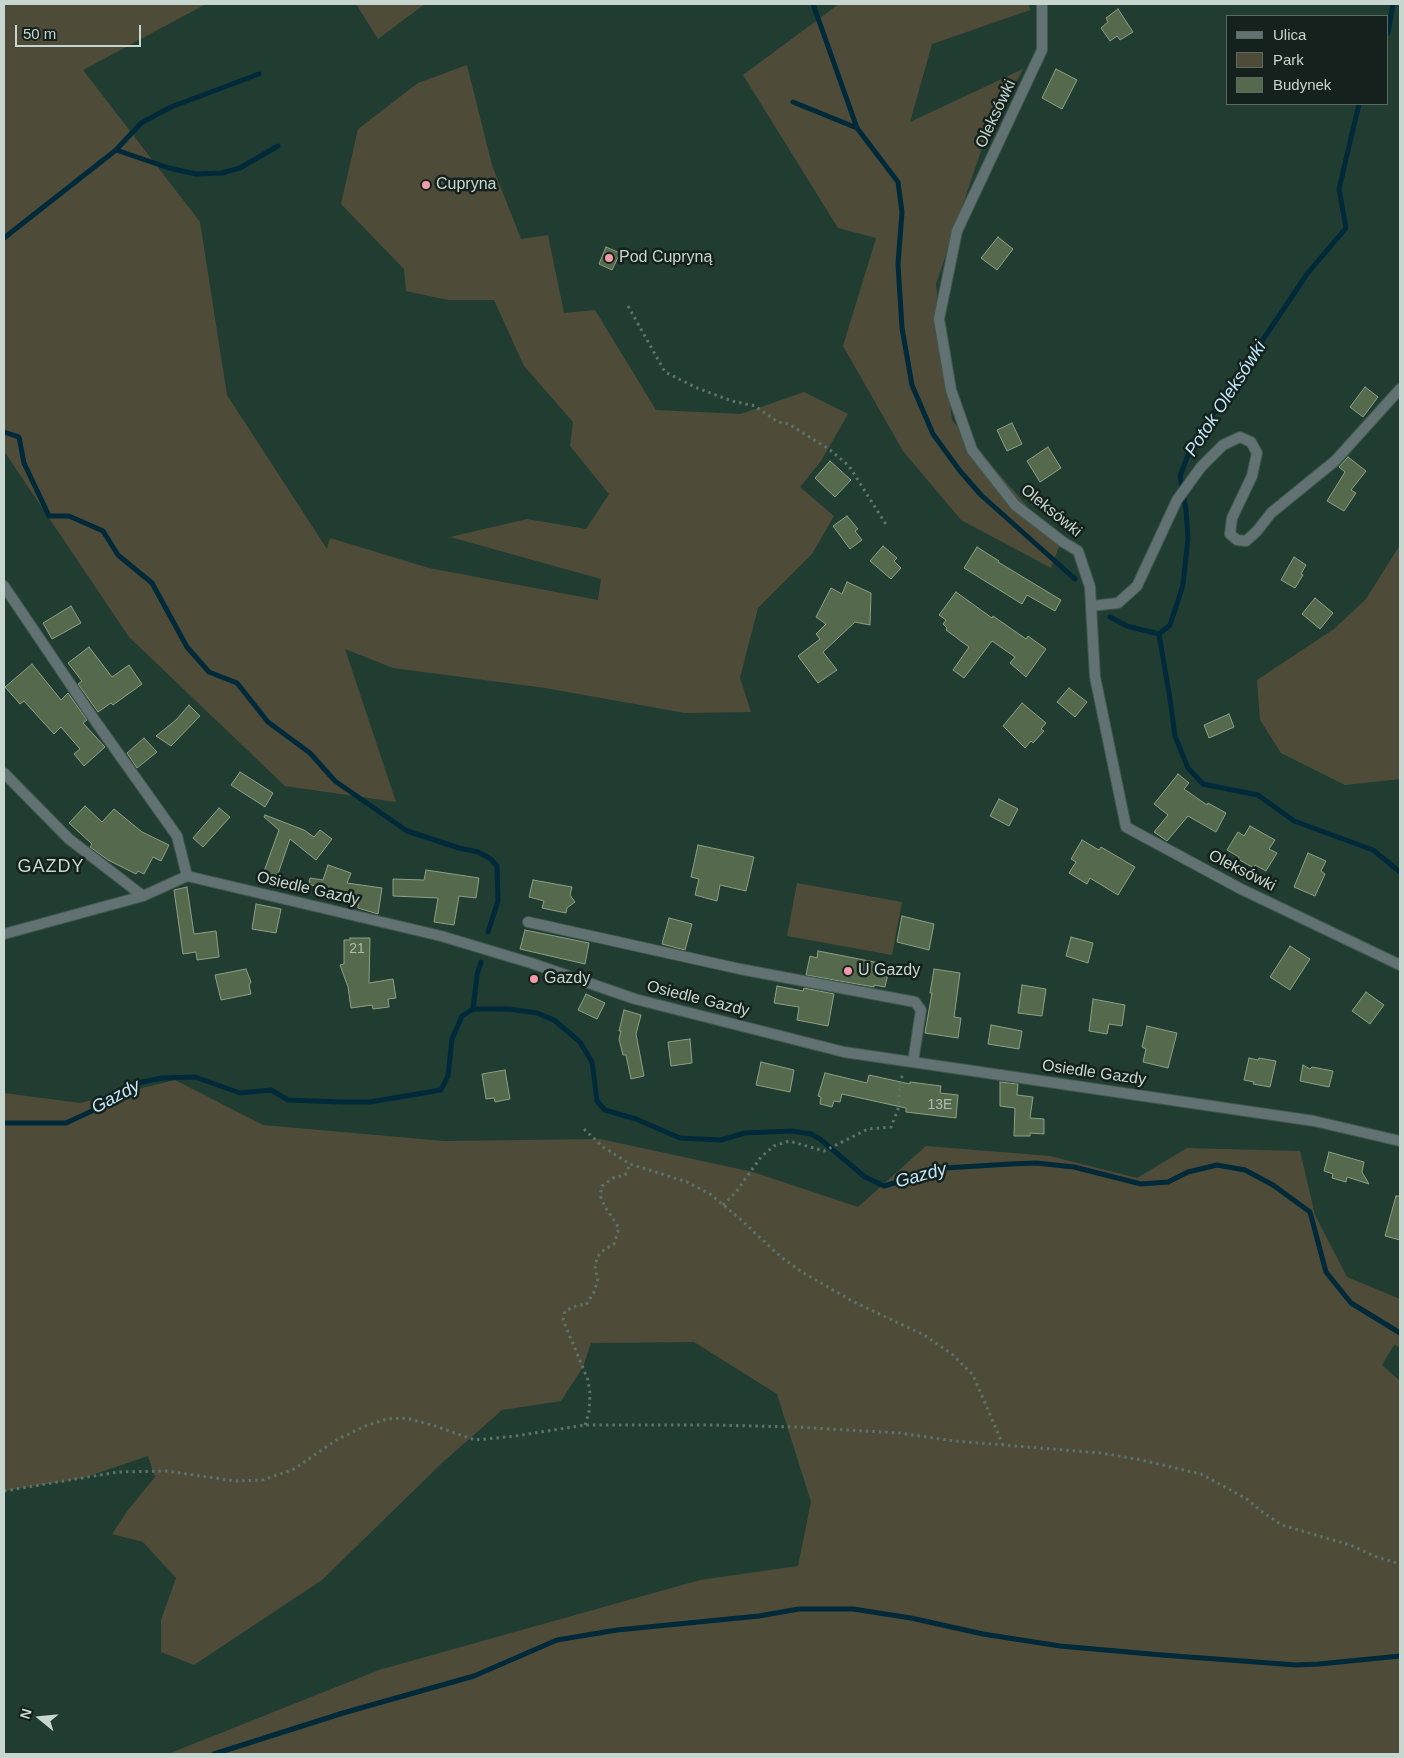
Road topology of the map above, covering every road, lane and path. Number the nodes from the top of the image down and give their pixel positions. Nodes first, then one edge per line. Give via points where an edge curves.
1 (1042, 4) edge
2 (628, 306) dead end
3 (1400, 389) edge
4 (888, 526) dead end
5 (4, 586) edge
6 (1090, 606) junction
7 (4, 773) edge
8 (187, 876) junction
9 (143, 896) junction
10 (528, 922) dead end
11 (4, 934) edge
12 (1400, 964) edge
13 (913, 1062) junction
14 (584, 1128) dead end
15 (1400, 1142) edge
16 (630, 1164) junction
17 (723, 1205) junction
18 (585, 1425) junction
19 (1004, 1445) junction
20 (4, 1490) edge
21 (1400, 1564) edge

1 - 6 street, Oleksówki via 1042,50 957,231 939,319 951,390 972,450 1016,505 1078,551 1090,587
2 - 4 path via 666,372 696,388 755,406 830,450 849,466
3 - 6 street via 1335,461 1271,513 1246,541 1237,540 1230,534 1232,518 1252,476 1257,452 1251,442 1240,437 1224,445 1201,467 1177,500 1137,586 1118,603
5 - 8 street via 176,836
6 - 12 street, Oleksówki via 1095,677 1126,827 1241,889
7 - 9 street via 69,839
8 - 9 street
8 - 13 street, Osiedle Gazdy via 441,936 644,1001 844,1052
9 - 11 street
10 - 13 street via 740,969 915,1002 921,1010
13 - 15 street, Osiedle Gazdy via 1314,1120
13 - 17 path via 901,1078 898,1109 891,1127 868,1129 824,1151 789,1141 774,1146 761,1157
14 - 16 path via 603,1147
16 - 17 path via 687,1182
16 - 18 path via 624,1175 602,1186 600,1195 604,1205 619,1228 614,1244 597,1257 595,1269 598,1279 594,1292 586,1305 565,1311 563,1320 588,1380 589,1412
17 - 19 path via 802,1272 924,1335 952,1354 972,1374
18 - 19 path via 796,1427 900,1433
18 - 20 path via 475,1440 406,1418 387,1419 338,1439 294,1470 263,1480 236,1481 166,1471 118,1472
19 - 21 path via 1102,1453 1201,1474 1248,1498 1282,1525

